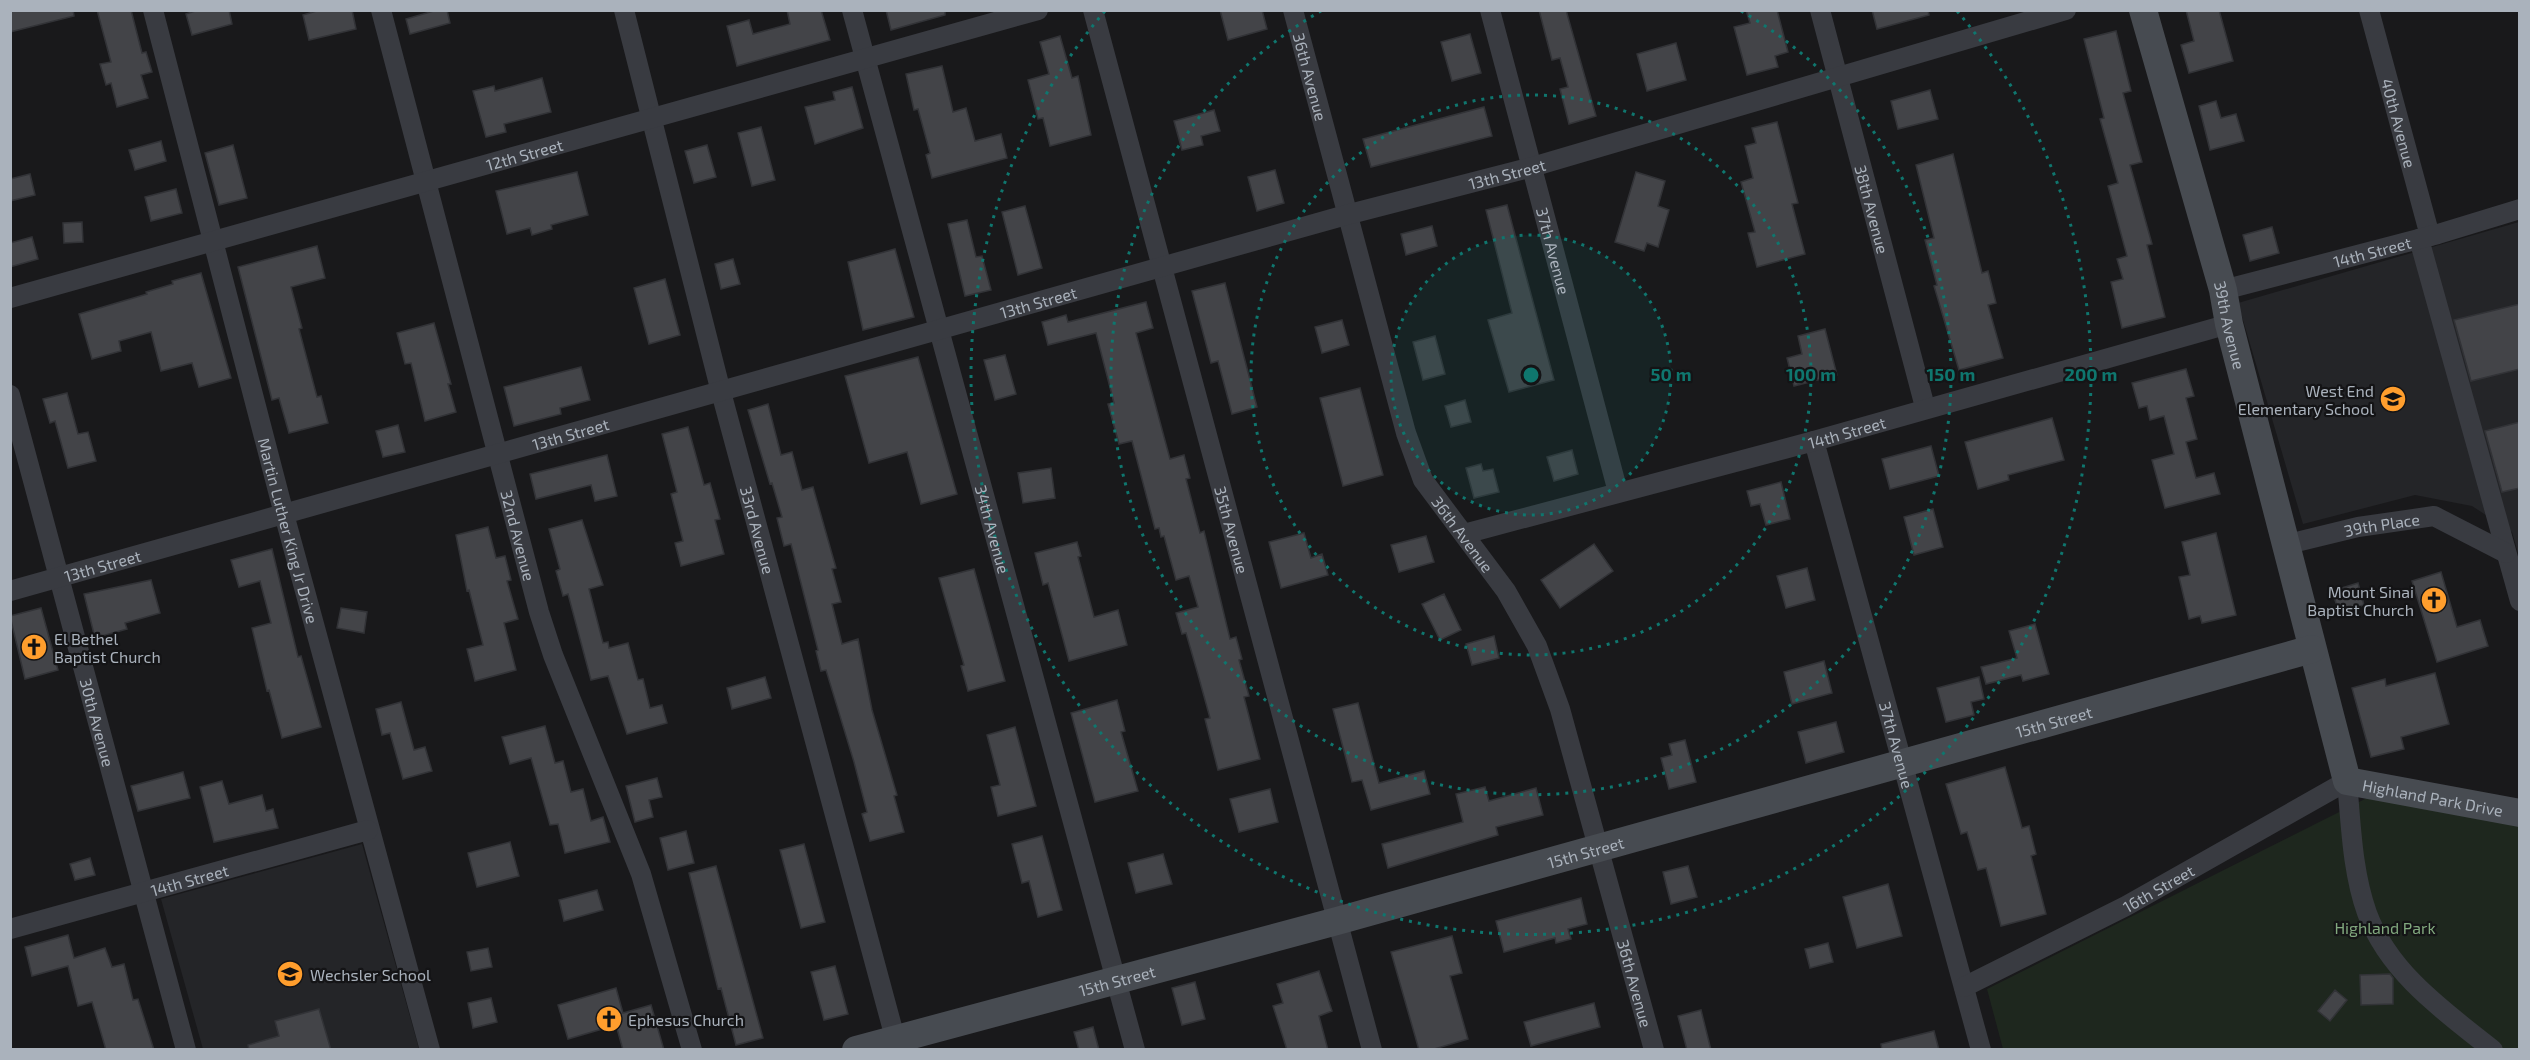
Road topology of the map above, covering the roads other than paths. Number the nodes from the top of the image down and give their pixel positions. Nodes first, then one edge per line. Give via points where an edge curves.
1 (153, 10) edge
2 (381, 10) edge
3 (624, 10) edge
4 (852, 10) edge
5 (1038, 10) edge
6 (1093, 10) edge
7 (1293, 10) edge
8 (1490, 10) edge
9 (1820, 10) edge
10 (2066, 10) edge
11 (2143, 10) edge
12 (2369, 10) edge
13 (864, 59) junction
14 (1838, 76) junction
15 (653, 118) junction
16 (1532, 167) junction
17 (427, 182) junction
18 (2520, 209) edge
19 (1346, 215) junction
20 (2424, 238) junction
21 (213, 241) junction
22 (1162, 267) junction
23 (2223, 290) junction
24 (10, 298) edge
25 (2229, 324) junction
26 (938, 331) junction
27 (721, 393) junction
28 (10, 395) edge
29 (1925, 407) junction
30 (1814, 441) junction
31 (498, 454) junction
32 (1618, 492) junction
33 (284, 514) junction
34 (1464, 534) junction
35 (2288, 544) junction
36 (2506, 553) junction
37 (60, 578) junction
38 (10, 591) edge
39 (2520, 601) edge
40 (2312, 649) junction
41 (1902, 764) junction
42 (2348, 781) junction
43 (2520, 813) edge
44 (368, 830) junction
45 (1599, 847) junction
46 (145, 890) junction
47 (1337, 921) junction
48 (10, 928) edge
49 (1117, 979) junction
50 (1964, 987) junction
51 (897, 1044) edge
52 (186, 1050) edge
53 (430, 1050) edge
54 (692, 1050) edge
55 (856, 1050) edge
56 (1135, 1050) edge
57 (1372, 1050) edge
58 (1654, 1050) edge
59 (1981, 1050) edge
60 (2493, 1050) edge

1 - 21 street, Martin Luther King Jr Drive
2 - 17 street, 32nd Avenue
3 - 15 street, 33rd Avenue
4 - 13 street, 34th Avenue
5 - 13 street, 12th Street
6 - 22 street, 35th Avenue
7 - 19 street, 36th Avenue
8 - 16 street, 37th Avenue
9 - 14 street, 38th Avenue
10 - 14 street, 13th Street
11 - 23 street, 39th Avenue
12 - 20 street, 40th Avenue
13 - 15 street, 12th Street
13 - 26 street, 34th Avenue
14 - 16 street, 13th Street
14 - 29 street, 38th Avenue
15 - 17 street, 12th Street
15 - 27 street, 33rd Avenue
16 - 19 street, 13th Street
16 - 32 street, 37th Avenue
17 - 21 street, 12th Street
17 - 31 street, 32nd Avenue
18 - 20 street, 14th Street
19 - 22 street, 13th Street
19 - 34 street, 36th Avenue via 1406,433 1423,480
20 - 23 street, 14th Street
20 - 36 street, 40th Avenue
21 - 24 street, 12th Street
21 - 33 street, Martin Luther King Jr Drive
22 - 26 street, 13th Street
22 - 47 street, 35th Avenue
23 - 25 street, 39th Avenue
25 - 29 street, 14th Street
25 - 35 street, 39th Avenue
26 - 27 street, 13th Street
26 - 49 street, 34th Avenue
27 - 31 street, 13th Street
27 - 51 street, 33rd Avenue
28 - 37 street, 30th Avenue
29 - 30 street, 14th Street
30 - 32 street, 14th Street
30 - 41 street, 37th Avenue
31 - 33 street, 13th Street
31 - 54 street, 32nd Avenue via 549,644 641,874
32 - 34 street, 14th Street
33 - 37 street, 13th Street
33 - 44 street, Martin Luther King Jr Drive
34 - 45 street, 36th Avenue via 1506,591 1537,646 1560,709
35 - 36 street, 39th Place via 2358,527 2434,516
35 - 40 street, 39th Avenue
36 - 39 street
37 - 38 street, 13th Street
37 - 46 street, 30th Avenue
40 - 41 street, 15th Street
40 - 42 street, 39th Avenue
41 - 45 street, 15th Street
41 - 50 street, 37th Avenue
42 - 43 street, Highland Park Drive
42 - 50 street, 16th Street via 2126,906
42 - 60 street via 2354,859 2367,913 2406,975 2435,1005
44 - 46 street, 14th Street
44 - 53 street, Martin Luther King Jr Drive
45 - 47 street, 15th Street
45 - 58 street, 36th Avenue
46 - 48 street, 14th Street
46 - 52 street, 30th Avenue
47 - 49 street, 15th Street
47 - 57 street, 35th Avenue
49 - 51 street, 15th Street
49 - 56 street, 34th Avenue
50 - 59 street, 37th Avenue
51 - 55 street, 15th Street

